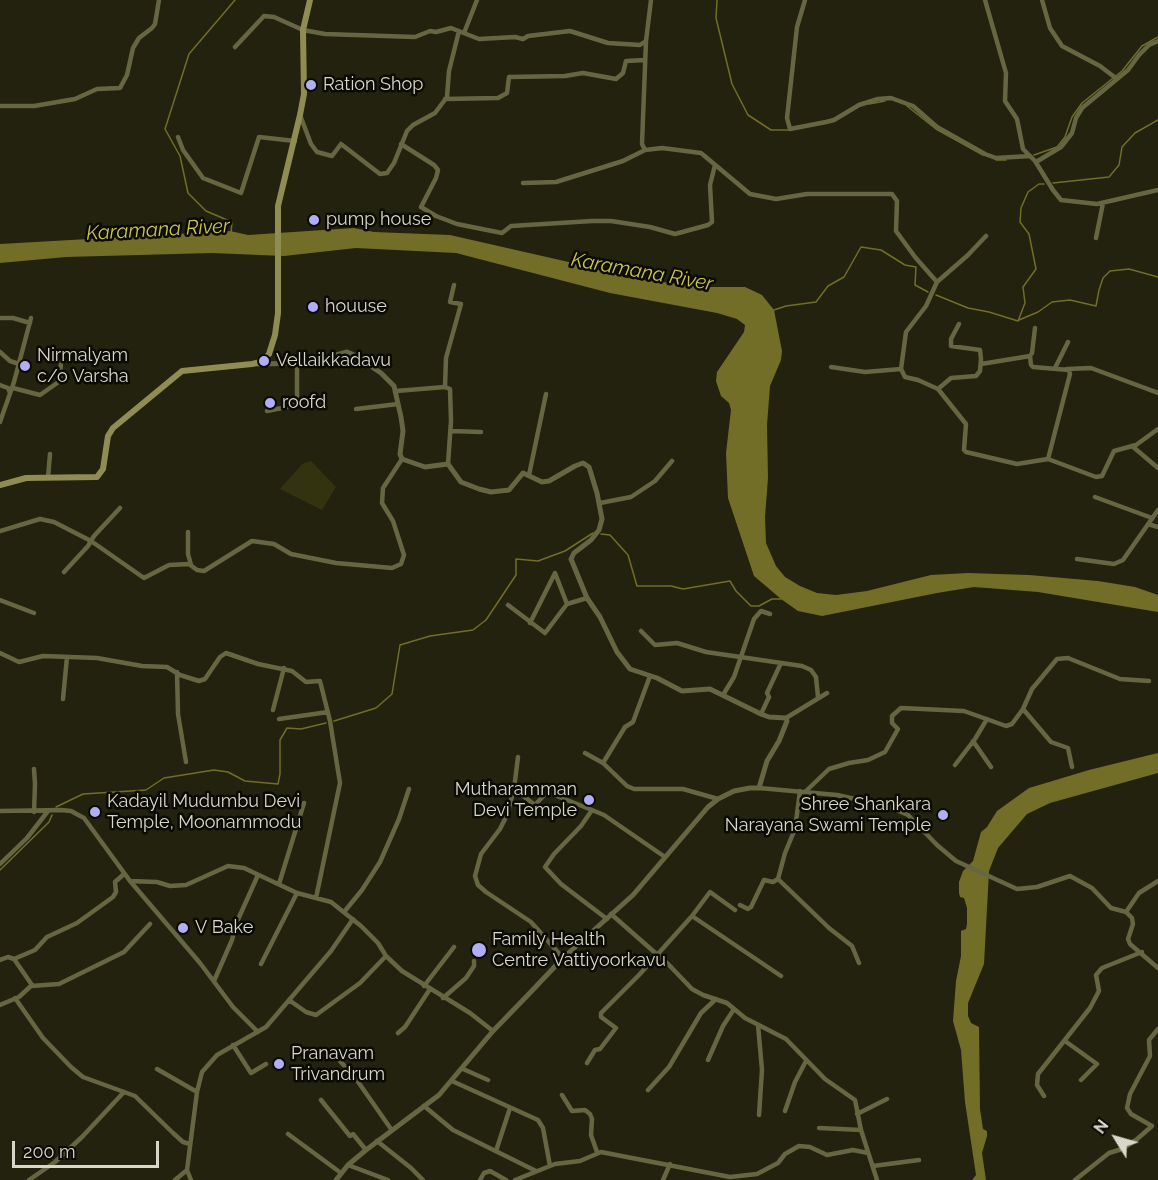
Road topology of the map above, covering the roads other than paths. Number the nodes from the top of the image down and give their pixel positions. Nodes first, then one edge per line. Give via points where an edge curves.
1 (159, 0) edge
2 (310, 0) edge
3 (477, 0) edge
4 (651, 0) edge
5 (805, 0) edge
6 (985, 0) edge
7 (1042, 0) edge
8 (303, 30) junction
9 (462, 32) junction
10 (646, 41) junction
11 (1158, 41) edge
12 (235, 47) dead end
13 (645, 60) junction
14 (1117, 79) junction
15 (445, 99) junction
16 (0, 106) edge
17 (300, 115) junction
18 (178, 137) dead end
19 (295, 141) junction
20 (401, 144) junction
21 (645, 150) junction
22 (1030, 156) junction
23 (1036, 162) junction
24 (715, 165) junction
25 (523, 183) dead end
26 (1158, 190) edge
27 (1103, 203) junction
28 (986, 236) dead end
29 (1096, 238) dead end
30 (937, 282) junction
31 (454, 285) dead end
32 (0, 318) edge
33 (959, 324) dead end
34 (1035, 328) dead end
35 (1068, 342) dead end
36 (0, 352) edge
37 (1030, 356) junction
38 (61, 361) dead end
39 (19, 364) junction
40 (252, 364) junction
41 (297, 364) junction
42 (981, 364) junction
43 (831, 368) dead end
44 (1054, 368) junction
45 (901, 369) junction
46 (1067, 369) junction
47 (0, 384) edge
48 (445, 387) junction
49 (939, 389) junction
50 (11, 390) junction
51 (396, 391) junction
52 (1158, 393) edge
53 (546, 394) dead end
54 (398, 404) junction
55 (356, 409) dead end
56 (267, 411) dead end
57 (0, 422) edge
58 (1158, 429) edge
59 (451, 431) junction
60 (482, 432) dead end
61 (1132, 446) junction
62 (50, 454) dead end
63 (402, 459) junction
64 (1048, 459) junction
65 (672, 460) dead end
66 (448, 465) junction
67 (1158, 468) edge
68 (529, 475) junction
69 (48, 478) junction
70 (0, 485) edge
71 (1095, 497) dead end
72 (600, 503) junction
73 (120, 508) dead end
74 (1158, 510) edge
75 (1152, 518) junction
76 (1148, 524) junction
77 (1158, 527) edge
78 (0, 531) edge
79 (188, 532) dead end
80 (91, 541) junction
81 (1077, 559) dead end
82 (190, 565) junction
83 (64, 572) dead end
84 (586, 598) junction
85 (0, 600) edge
86 (567, 604) junction
87 (508, 605) dead end
88 (34, 613) dead end
89 (770, 614) dead end
90 (530, 623) junction
91 (641, 631) dead end
92 (0, 653) edge
93 (67, 657) junction
94 (741, 657) junction
95 (781, 663) junction
96 (284, 668) junction
97 (177, 672) junction
98 (650, 676) junction
99 (1149, 681) dead end
100 (827, 693) dead end
101 (723, 695) junction
102 (818, 697) junction
103 (63, 699) dead end
104 (1023, 709) junction
105 (273, 710) dead end
106 (328, 712) junction
107 (761, 714) junction
108 (786, 718) junction
109 (279, 719) dead end
110 (987, 719) junction
111 (973, 741) junction
112 (585, 753) dead end
113 (518, 757) dead end
114 (186, 762) dead end
115 (603, 763) junction
116 (955, 765) dead end
117 (991, 767) dead end
118 (1072, 767) dead end
119 (34, 769) dead end
120 (759, 788) junction
121 (409, 789) dead end
122 (514, 789) junction
123 (802, 792) junction
124 (718, 799) junction
125 (304, 803) dead end
126 (592, 810) junction
127 (0, 811) edge
128 (48, 811) junction
129 (34, 812) junction
130 (665, 857) junction
131 (0, 864) edge
132 (124, 874) junction
133 (258, 875) junction
134 (778, 879) junction
135 (130, 881) junction
136 (1158, 881) edge
137 (279, 884) junction
138 (297, 893) junction
139 (316, 898) junction
140 (740, 905) dead end
141 (735, 910) dead end
142 (344, 912) junction
143 (1126, 912) junction
144 (609, 916) junction
145 (692, 916) junction
146 (353, 919) junction
147 (150, 924) dead end
148 (454, 947) dead end
149 (1142, 952) junction
150 (658, 955) junction
151 (386, 956) junction
152 (14, 958) junction
153 (563, 958) junction
154 (0, 960) edge
155 (474, 961) dead end
156 (859, 963) dead end
157 (261, 964) dead end
158 (1158, 968) edge
159 (781, 976) dead end
160 (214, 981) junction
161 (32, 986) junction
162 (427, 988) junction
163 (15, 998) junction
164 (443, 999) junction
165 (716, 999) junction
166 (289, 1000) junction
167 (0, 1005) edge
168 (734, 1009) junction
169 (758, 1024) junction
170 (1158, 1029) edge
171 (493, 1031) junction
172 (258, 1032) junction
173 (398, 1033) dead end
174 (1065, 1041) junction
175 (233, 1045) junction
176 (338, 1059) dead end
177 (708, 1060) dead end
178 (806, 1061) junction
179 (587, 1063) dead end
180 (266, 1064) dead end
181 (157, 1069) dead end
182 (463, 1069) junction
183 (488, 1080) dead end
184 (1081, 1080) dead end
185 (452, 1081) junction
186 (648, 1090) dead end
187 (124, 1092) junction
188 (197, 1092) junction
189 (562, 1095) dead end
190 (1044, 1096) dead end
191 (887, 1099) dead end
192 (321, 1100) dead end
193 (424, 1106) junction
194 (510, 1108) junction
195 (785, 1111) dead end
196 (857, 1114) junction
197 (759, 1115) dead end
198 (1152, 1126) junction
199 (819, 1128) dead end
200 (392, 1129) junction
201 (1158, 1129) edge
202 (861, 1130) junction
203 (288, 1134) dead end
204 (377, 1141) junction
205 (190, 1144) junction
206 (866, 1146) junction
207 (366, 1150) junction
208 (860, 1150) junction
209 (496, 1151) junction
210 (597, 1152) junction
211 (868, 1153) junction
212 (919, 1160) dead end
213 (670, 1164) junction
214 (348, 1165) junction
215 (550, 1166) junction
216 (873, 1166) junction
217 (187, 1170) junction
218 (536, 1172) junction
219 (341, 1173) junction
220 (757, 1174) junction
221 (29, 1180) edge
222 (175, 1180) edge
223 (191, 1180) edge
224 (336, 1180) edge
225 (388, 1180) edge
226 (423, 1180) edge
227 (480, 1180) edge
228 (506, 1180) edge
229 (515, 1180) edge
230 (663, 1180) edge
231 (759, 1180) edge
232 (877, 1180) edge
233 (1075, 1180) edge

1 - 16 street via 154,24 133,48 120,88 98,89 75,99 44,104
2 - 8 main road
3 - 9 street
4 - 10 street
5 - 22 street via 797,27 787,118 790,129 826,123 859,105 891,98 913,106 937,127 985,154 996,158
6 - 22 street via 1006,73 1005,101 1017,119 1023,149
7 - 14 street via 1050,28 1062,46
8 - 9 street via 415,37 451,28
8 - 12 street via 264,16
8 - 17 main road via 304,93
9 - 10 street via 479,39 523,39 570,31 608,43 640,45
9 - 15 street via 449,71
10 - 13 street
11 - 14 street via 1149,45
13 - 15 street via 626,61 623,73 616,79 583,73 509,77 507,93 498,98
13 - 21 street
14 - 23 street via 1083,108 1061,147
15 - 20 street via 435,113 407,131
17 - 19 main road
17 - 20 street via 317,152 332,156 341,144 380,174 391,168
18 - 19 street via 203,178 242,193 260,136
19 - 40 main road via 278,206 278,313 272,350 261,362
20 - 24 street via 438,170 421,207 457,224 502,233 511,226 592,221 650,227 675,234 708,225 712,222 710,185
21 - 24 street via 701,153
21 - 25 street via 556,182
22 - 23 street
23 - 27 street via 1061,200
24 - 30 street via 750,194 776,200 807,194 892,194 897,201 896,231
26 - 27 street
27 - 29 street
28 - 30 street
30 - 45 street via 926,306 906,332
31 - 48 street via 450,302 461,304 446,358
32 - 39 street via 30,321
33 - 42 street via 951,346 980,350
34 - 37 street
35 - 44 street
36 - 39 street
37 - 42 street
37 - 44 street via 1033,367
38 - 50 street via 60,381 40,395
39 - 50 street
40 - 41 street
40 - 69 main road via 182,371 113,428 99,475
41 - 51 street via 347,352 381,373
41 - 56 street via 297,405
42 - 49 street via 976,376 951,378
43 - 45 street via 865,372
44 - 46 street
45 - 49 street via 905,377
46 - 52 street via 1091,368
46 - 64 street via 1070,374
47 - 50 street
48 - 51 street
48 - 59 street via 450,389
49 - 64 street via 966,423 966,452 1017,464
50 - 57 street
51 - 54 street
53 - 68 street
54 - 55 street
54 - 63 street via 403,431
58 - 61 street
59 - 60 street
59 - 66 street
61 - 64 street via 1114,451 1102,476 1096,477
61 - 67 street
62 - 69 street
63 - 66 street via 425,467
63 - 82 street via 383,488 382,503 402,547 404,555 399,566 348,565 291,554 274,544 252,541 204,571
65 - 72 street via 655,481 632,497
66 - 68 street via 461,482 491,492 509,490 523,473
68 - 72 street via 549,481 583,464 590,468
69 - 70 main road via 26,478
71 - 75 street
72 - 84 street via 599,530 571,560
73 - 80 street
74 - 75 street
75 - 76 street
76 - 77 street
76 - 81 street via 1123,560 1114,564
78 - 80 street via 42,519
79 - 82 street
80 - 82 street via 141,578 169,565
80 - 83 street
84 - 86 street
84 - 98 street via 630,669
85 - 88 street
86 - 90 street via 545,633
86 - 90 street via 555,573
87 - 90 street
89 - 94 street via 761,611 754,619
91 - 94 street via 655,645 677,643
92 - 93 street via 19,662 42,656
93 - 97 street via 97,658
93 - 103 street
94 - 95 street
94 - 101 street
95 - 102 street via 811,670 816,677
95 - 107 street
96 - 97 street via 226,653 201,681
96 - 105 street
96 - 106 street via 306,682 321,681
97 - 114 street via 178,714
98 - 101 street via 681,691 710,689
98 - 115 street via 633,723 625,727
99 - 104 street via 1120,679 1068,658 1057,659 1032,689
100 - 102 street
101 - 107 street
102 - 108 street
104 - 110 street via 1006,726
104 - 118 street via 1051,742 1068,748
106 - 109 street
106 - 139 street via 340,783
107 - 108 street
108 - 120 street via 779,741 766,761
110 - 111 street
110 - 123 street via 964,711 901,708 892,716 897,729 885,752 829,770
111 - 116 street
111 - 117 street
112 - 115 street
113 - 122 street
115 - 124 street via 634,789 683,789
119 - 129 street
120 - 123 street
120 - 124 street via 740,789
121 - 142 street via 380,862
122 - 126 street via 533,804 547,792
122 - 153 street via 500,829 481,854 476,880 486,892 531,922
123 - 134 street via 795,829
123 - 143 street via 865,800 901,811 956,861 1017,890 1070,876 1092,888 1111,908
124 - 130 street
125 - 137 street
126 - 130 street
126 - 144 street via 545,867 561,884
127 - 129 street
128 - 129 street
128 - 131 street
128 - 132 street via 71,811 84,818
130 - 144 street
132 - 135 street
132 - 152 street via 115,882 113,897 76,923 47,937 37,949
133 - 135 street via 228,866 186,885
133 - 137 street
133 - 160 street
134 - 140 street via 764,880 751,907
134 - 156 street via 852,946
135 - 160 street
136 - 143 street via 1139,893
137 - 138 street
138 - 139 street
138 - 157 street
139 - 142 street via 331,902
141 - 145 street via 710,892
142 - 146 street
143 - 149 street via 1133,924 1130,944
144 - 150 street
144 - 153 street
145 - 150 street
145 - 159 street
146 - 151 street
146 - 166 street
147 - 161 street via 124,952 59,984
148 - 162 street
149 - 158 street
149 - 174 street via 1100,970 1096,979 1099,991
150 - 165 street via 692,988
150 - 179 street via 601,1013 616,1028
151 - 162 street
151 - 166 street via 360,983 316,1015
152 - 154 street
152 - 161 street
153 - 171 street
155 - 164 street via 466,978
160 - 172 street via 232,1007
161 - 163 street
162 - 164 street
162 - 173 street
163 - 167 street
163 - 187 street via 43,1038 71,1067 83,1077
164 - 171 street
165 - 168 street
165 - 186 street via 701,1013 669,1067
166 - 172 street
168 - 169 street
168 - 177 street
169 - 178 street via 786,1039
169 - 197 street via 762,1070
170 - 198 street via 1149,1040 1150,1056 1127,1108
171 - 182 street
172 - 175 street
174 - 184 street via 1097,1064
174 - 190 street via 1038,1074 1037,1085
175 - 180 street via 251,1073
175 - 188 street via 208,1064 200,1076
176 - 200 street
178 - 195 street
178 - 196 street via 855,1100
181 - 188 street
182 - 183 street
182 - 185 street
185 - 193 street
185 - 194 street
187 - 205 street via 135,1096 183,1142
187 - 221 street via 82,1137
188 - 205 street
189 - 210 street via 572,1111 585,1110 591,1117 591,1135
191 - 196 street
192 - 207 street
193 - 200 street
193 - 209 street via 449,1127
194 - 209 street
194 - 215 street via 538,1120
196 - 202 street
198 - 201 street
198 - 233 street
199 - 202 street
200 - 204 street
202 - 206 street
203 - 219 street
204 - 207 street
204 - 226 street
205 - 217 street
206 - 208 street
206 - 211 street
207 - 214 street
208 - 211 street
208 - 220 street via 827,1155 799,1146
209 - 218 street
210 - 213 street
210 - 215 street via 580,1161
211 - 216 street
212 - 216 street
213 - 220 street via 715,1176
213 - 230 street
214 - 219 street
214 - 225 street
215 - 218 street
216 - 232 street
217 - 222 street
217 - 223 street
218 - 229 street
219 - 224 street
220 - 231 street
227 - 228 street via 490,1171

